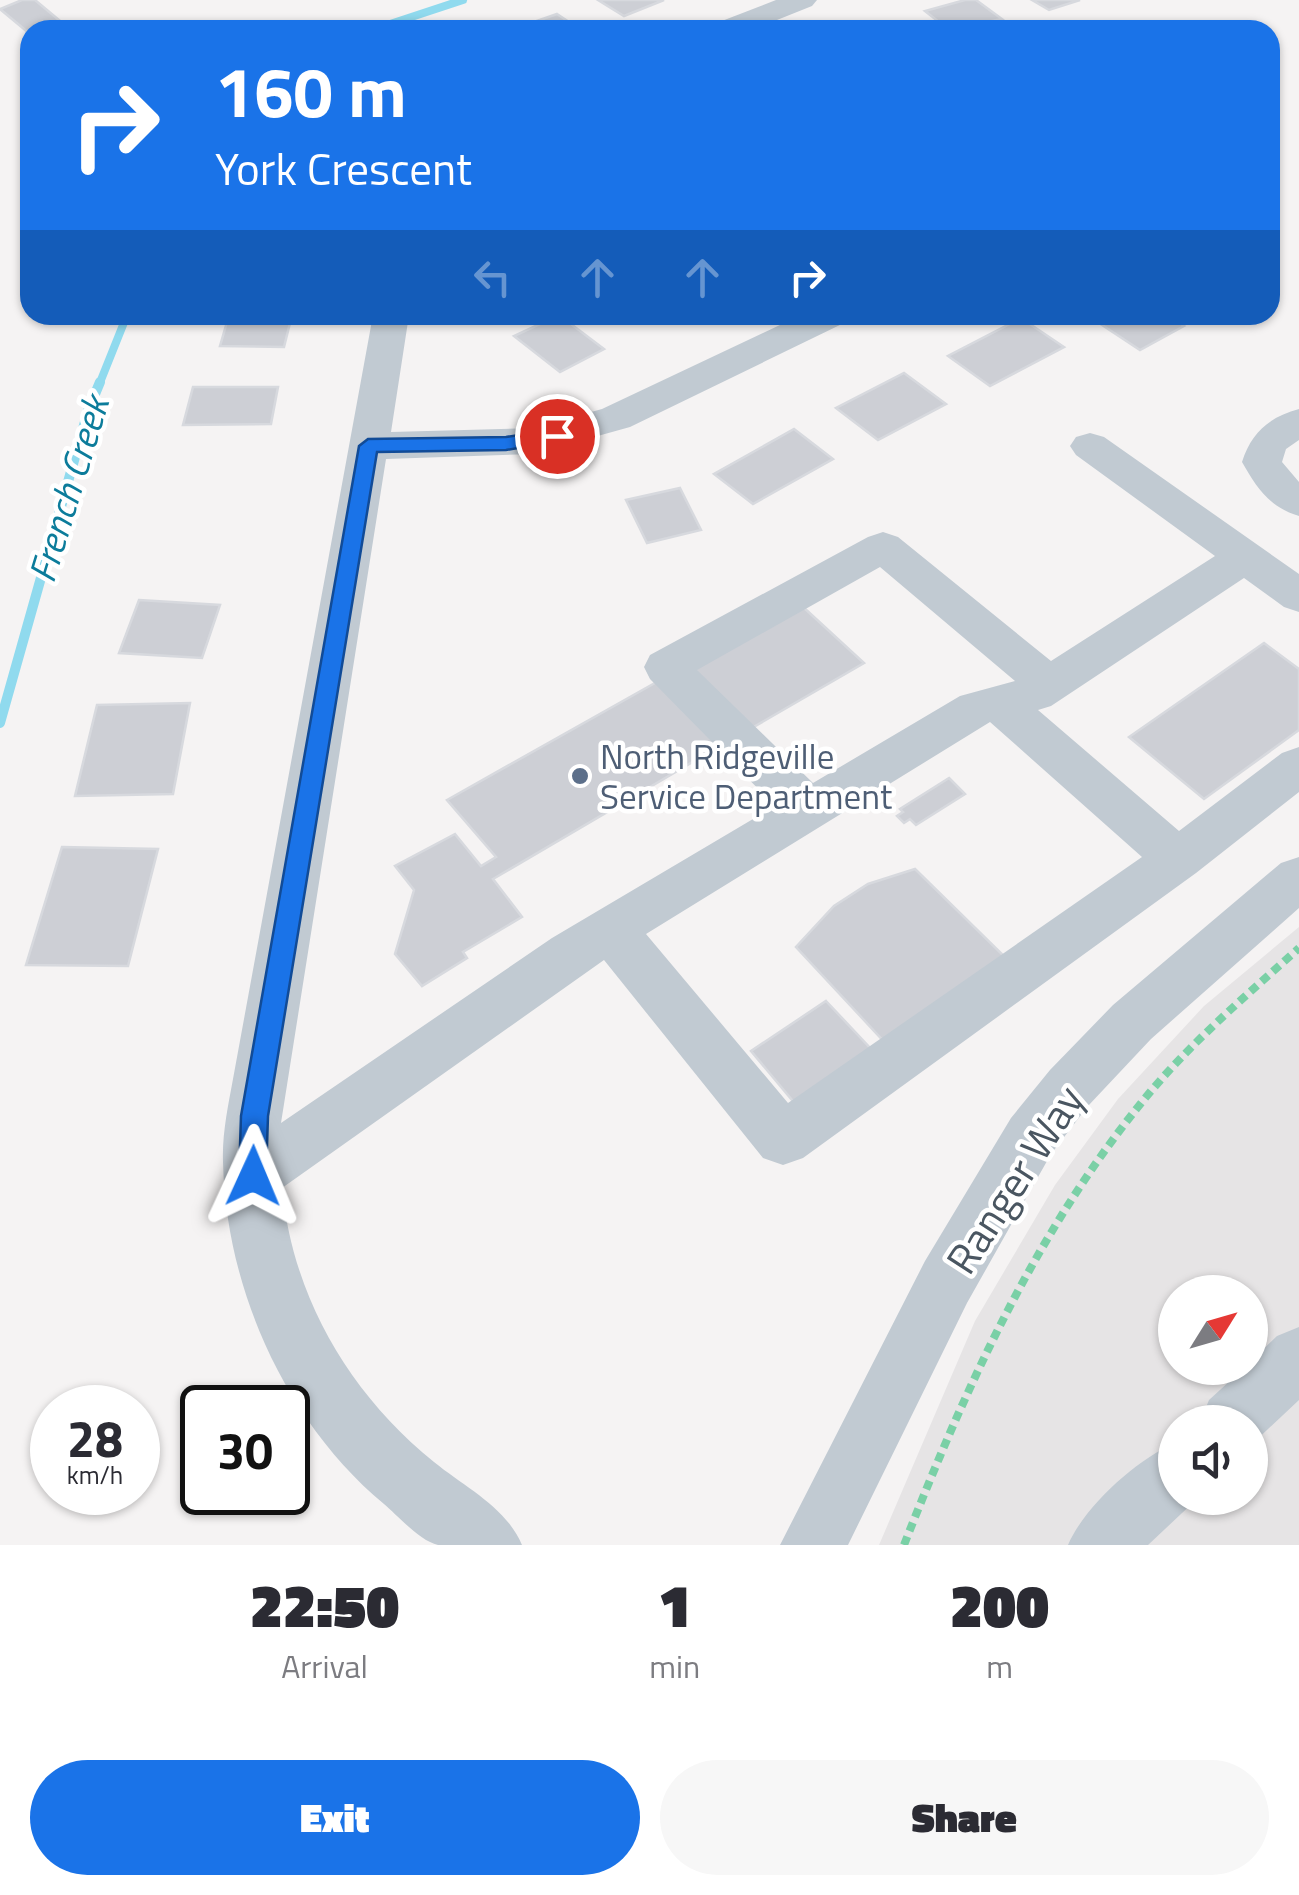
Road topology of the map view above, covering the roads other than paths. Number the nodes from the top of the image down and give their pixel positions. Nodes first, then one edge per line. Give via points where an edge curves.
1 (802, 0) edge
2 (751, 20) edge
3 (389, 325) edge
4 (811, 325) edge
5 (1299, 422) edge
6 (368, 446) junction
7 (1090, 446) dead end
8 (1299, 502) edge
9 (1245, 557) junction
10 (1299, 596) edge
11 (1049, 684) junction
12 (999, 703) junction
13 (1299, 766) edge
14 (809, 808) junction
15 (1178, 858) junction
16 (1299, 878) edge
17 (610, 929) junction
18 (253, 1176) junction
19 (1299, 1358) edge
20 (1248, 1405) edge
21 (1158, 1491) edge
22 (488, 1545) edge
23 (812, 1545) edge
24 (1101, 1545) edge

1 - 2 street
3 - 6 street
4 - 6 street via 580,430 506,444
5 - 8 street via 1268,442 1262,462 1277,487
6 - 18 street via 254,1116
7 - 9 street
9 - 10 street
9 - 11 street
11 - 12 street
11 - 14 street via 883,547 666,667
12 - 14 street via 976,708
12 - 15 street
13 - 15 street
14 - 17 street
15 - 17 street via 783,1139
16 - 23 street, Ranger Way via 1132,1022 1031,1136 938,1298
17 - 18 street
18 - 22 street via 280,1296 322,1385 388,1464
19 - 20 street
21 - 24 street

